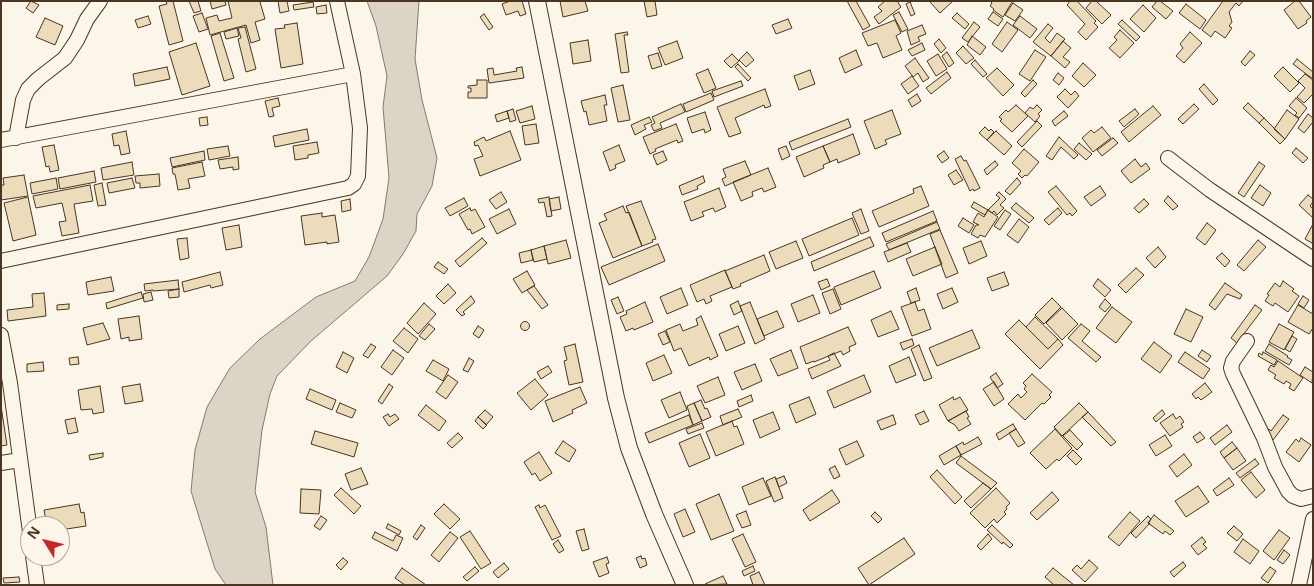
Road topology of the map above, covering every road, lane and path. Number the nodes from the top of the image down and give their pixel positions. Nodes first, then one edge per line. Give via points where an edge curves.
1 (100, 1) edge
2 (337, 1) edge
3 (537, 1) edge
4 (353, 74) junction
5 (16, 138) junction
6 (1, 140) edge
7 (1168, 158) dead end
8 (1313, 259) edge
9 (1, 261) edge
10 (1, 335) edge
11 (1247, 341) dead end
12 (20, 460) junction
13 (1, 463) edge
14 (1313, 496) edge
15 (28, 516) edge
16 (1313, 519) edge
17 (35, 566) edge
18 (38, 585) edge
19 (684, 585) edge
20 (1299, 585) edge

1 - 5 street via 65,58 28,89
2 - 4 street
3 - 19 main road via 616,398 629,448
4 - 5 street
4 - 9 street via 360,128 358,176 348,188
5 - 6 street
7 - 8 street
10 - 12 street
11 - 14 street via 1233,361 1233,374 1288,491 1301,499
12 - 13 street
12 - 15 street
16 - 20 street
17 - 18 street

